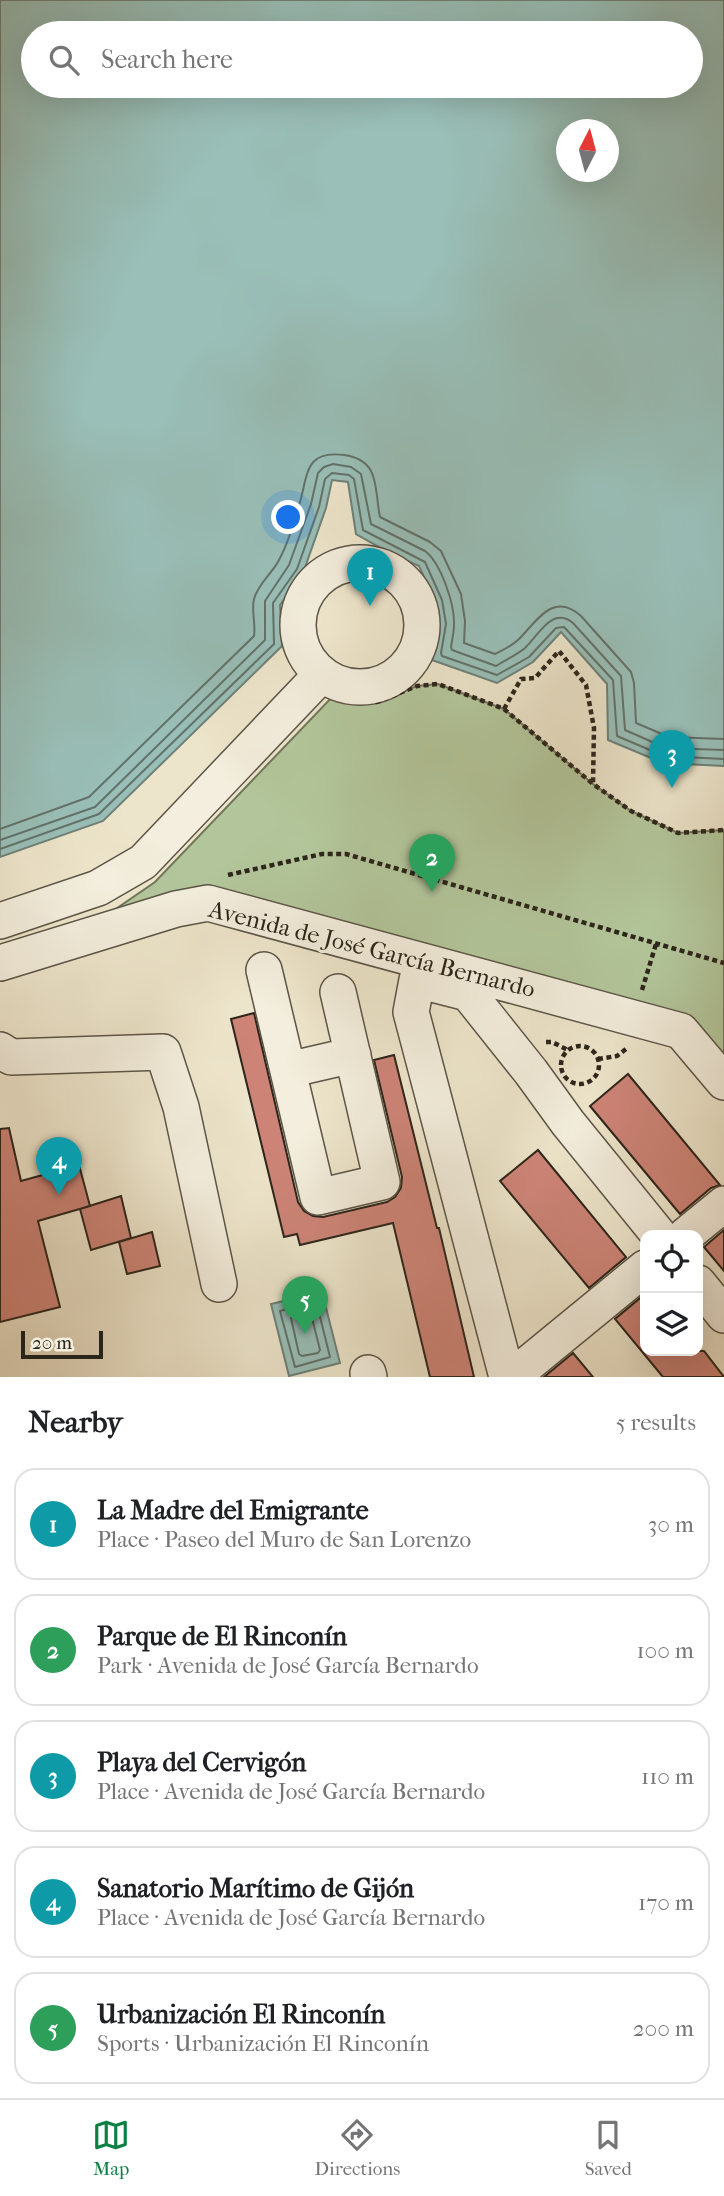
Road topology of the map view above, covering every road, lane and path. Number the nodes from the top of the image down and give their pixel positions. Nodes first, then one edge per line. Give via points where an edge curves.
1 (328, 685) joint
2 (504, 709) junction
3 (593, 784) junction
4 (724, 830) edge
5 (220, 881) dead end
6 (0, 921) edge
7 (656, 944) junction
8 (0, 963) edge
9 (724, 963) edge
10 (264, 970) dead end
11 (338, 992) dead end
12 (634, 1018) junction
13 (0, 1050) edge
14 (353, 1055) junction
15 (288, 1070) junction
16 (724, 1082) edge
17 (578, 1083) joint
18 (724, 1204) edge
19 (655, 1230) edge
20 (692, 1230) edge
21 (640, 1272) edge
22 (219, 1284) dead end
23 (703, 1289) edge
24 (724, 1315) edge
25 (509, 1377) edge

1 - 2 path via 377,702 417,686 438,684
1 - 6 street via 143,862 98,888
2 - 3 path
2 - 3 path via 521,679 535,678 559,651 586,685 594,728
3 - 4 path via 631,811 678,833
5 - 7 path via 296,859 346,854
7 - 9 path
7 - 12 path
8 - 12 street, Avenida de José García Bernardo via 208,903
10 - 15 street
11 - 14 street
12 - 16 street, Avenida de José García Bernardo via 681,1031
13 - 22 street via 11,1057 163,1052 181,1107
14 - 15 street
14 - 15 street via 382,1182 318,1197
17 - 17 path via 592,1079 599,1067 595,1053 582,1046 568,1050 561,1063 565,1076
18 - 20 street
19 - 25 street via 468,993 417,980 411,1012
21 - 25 street
23 - 24 street

